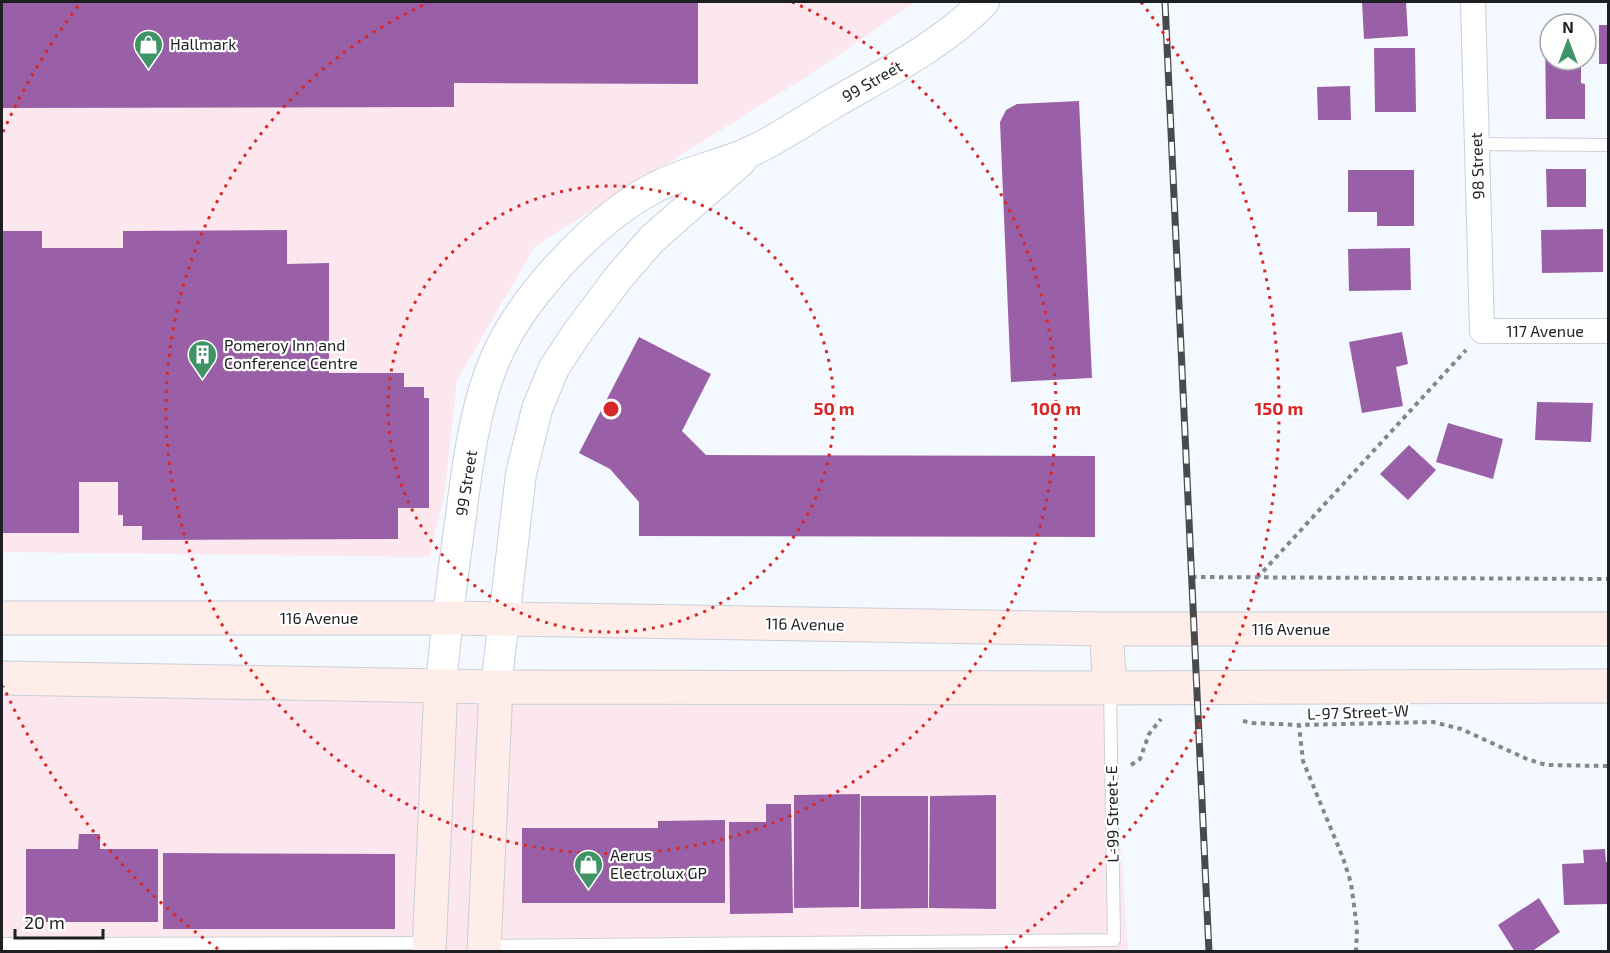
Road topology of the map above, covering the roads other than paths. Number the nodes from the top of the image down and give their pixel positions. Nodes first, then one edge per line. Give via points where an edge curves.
1 (984, 2) edge
2 (1473, 2) edge
3 (1476, 144) junction
4 (1608, 145) edge
5 (752, 151) junction
6 (1482, 331) joint
7 (1608, 331) edge
8 (2, 618) edge
9 (447, 618) junction
10 (503, 619) junction
11 (1106, 629) junction
12 (1608, 629) edge
13 (2, 678) edge
14 (441, 686) junction
15 (1608, 686) edge
16 (496, 687) junction
17 (1110, 688) junction
18 (2, 944) edge
19 (429, 947) edge
20 (484, 949) edge

1 - 5 street, 99 Street via 922,52
2 - 3 street, 98 Street
3 - 4 lane
3 - 6 street, 98 Street
5 - 9 street, 99 Street via 658,186 624,208 586,238 518,317 494,361 480,406 467,467
5 - 10 street, 99 Street via 652,238 554,368 537,409 521,474
6 - 7 street, 117 Avenue
8 - 9 main road, 116 Avenue
9 - 10 main road, 116 Avenue
9 - 14 street, 99 Street
10 - 11 main road, 116 Avenue
10 - 16 street, 99 Street
11 - 12 main road, 116 Avenue
11 - 17 main road
13 - 14 main road
14 - 16 main road
14 - 19 main road, 99 Street
15 - 17 main road
16 - 17 main road
16 - 20 main road, 99 Street
17 - 20 lane, L-99 Street-E via 1114,940
18 - 19 lane

